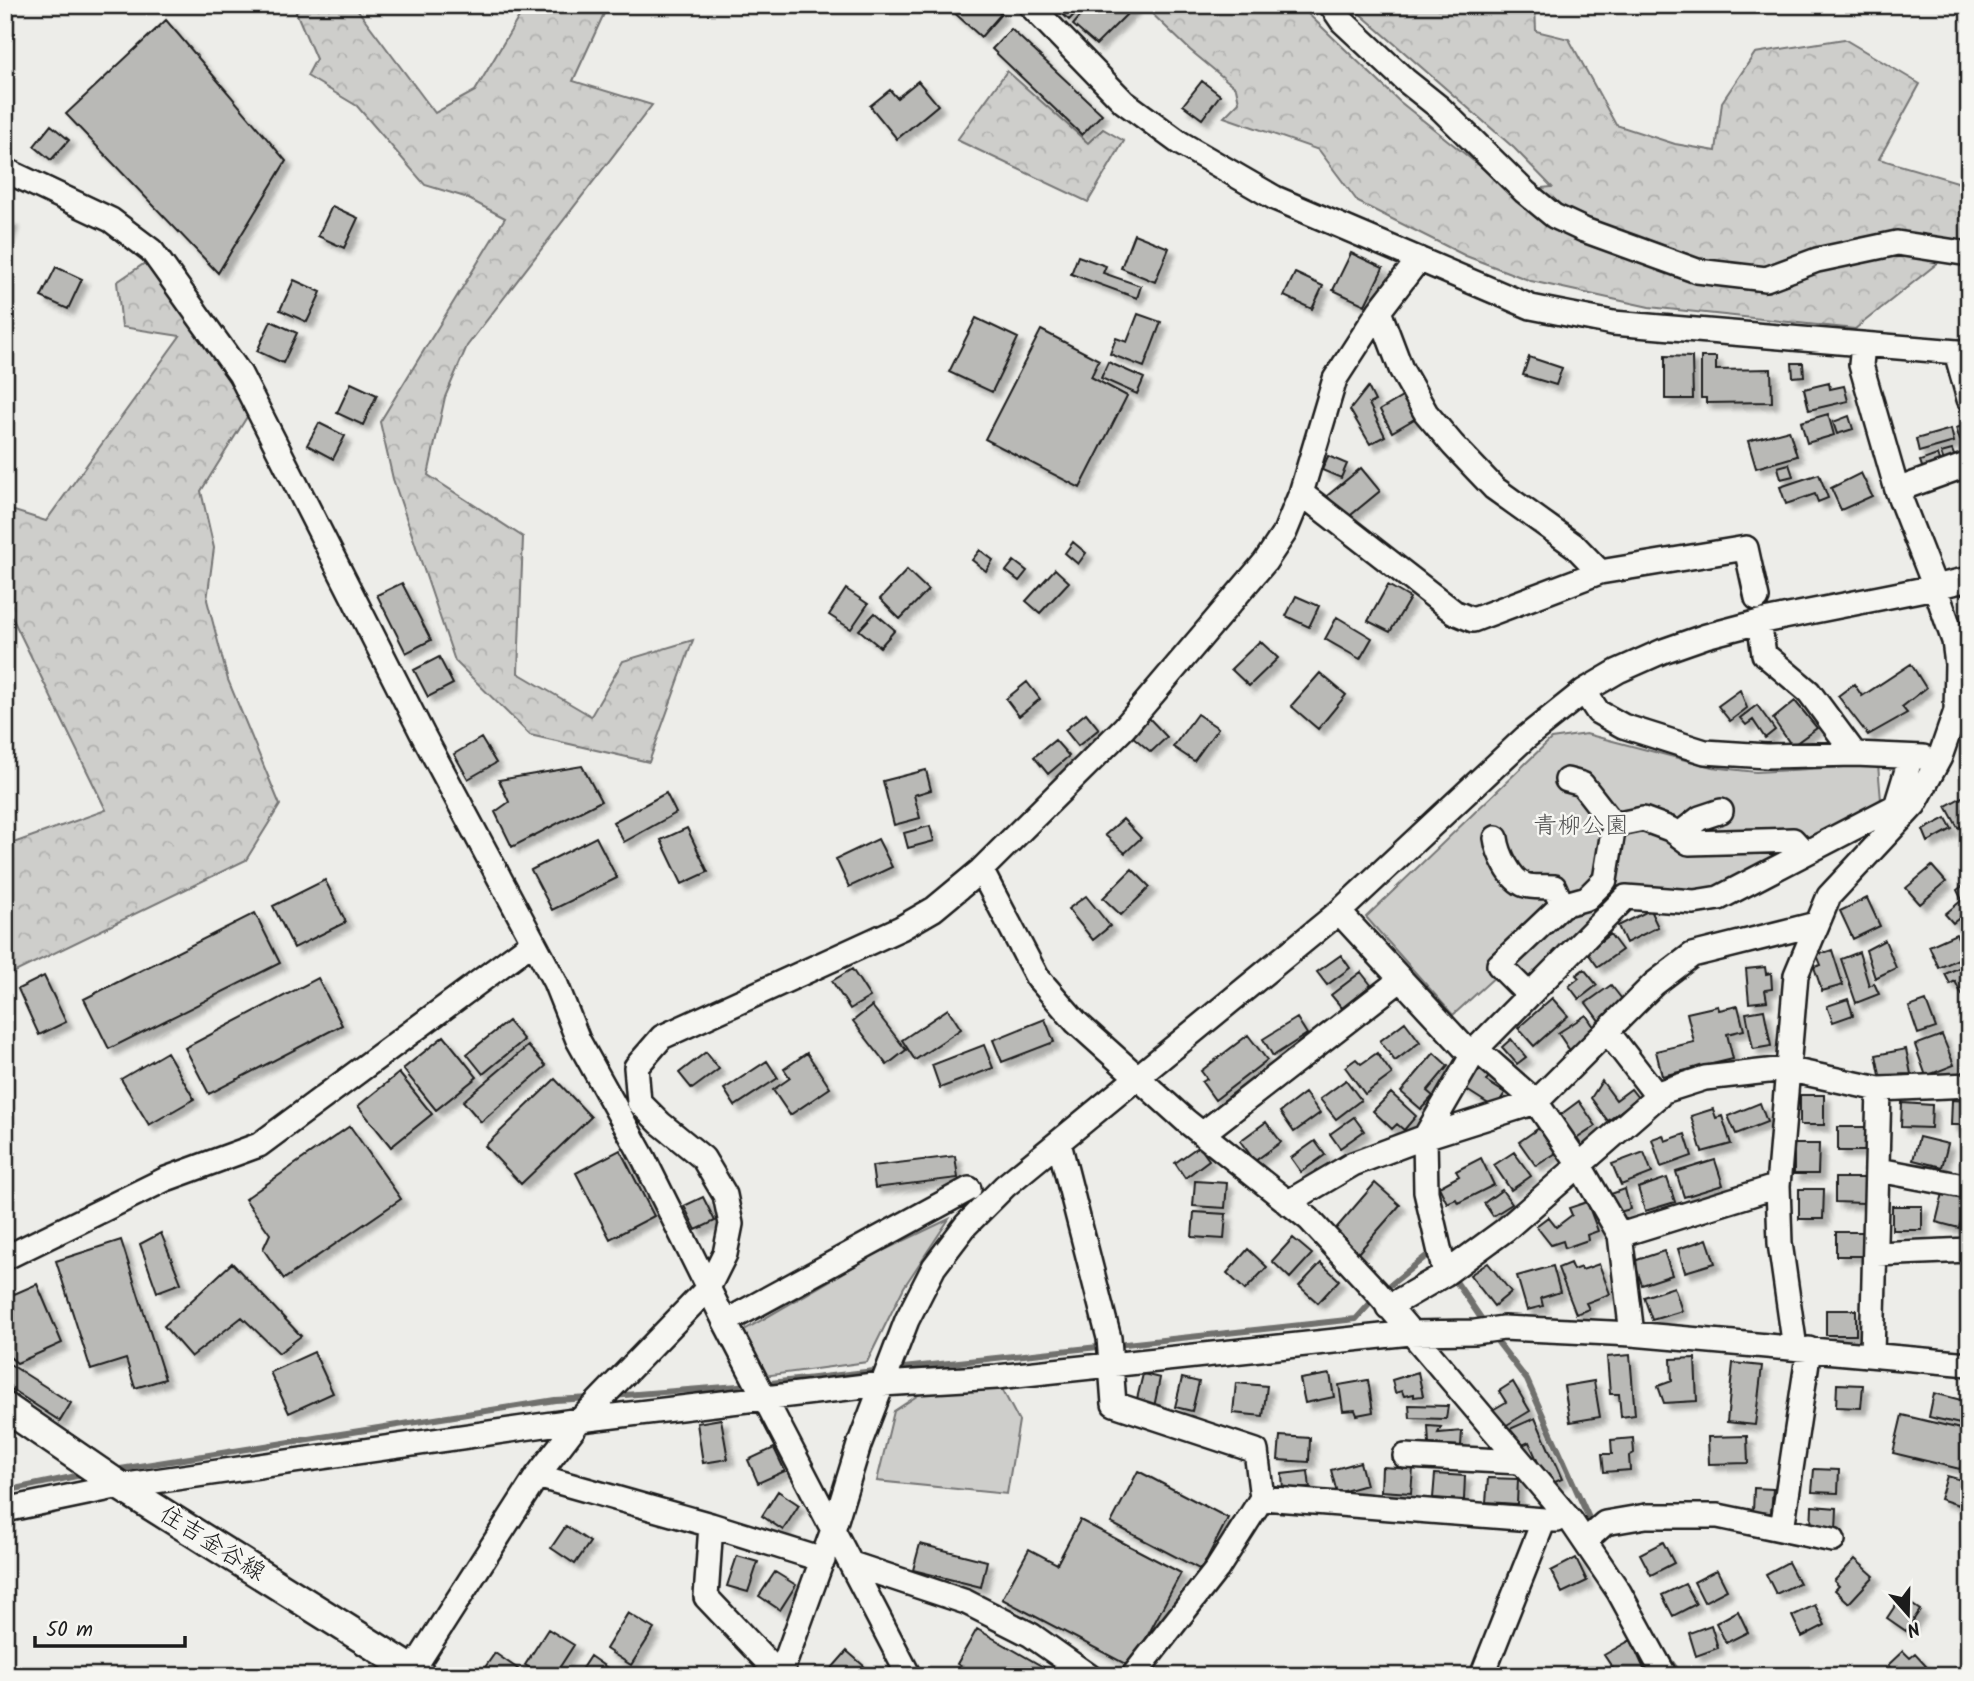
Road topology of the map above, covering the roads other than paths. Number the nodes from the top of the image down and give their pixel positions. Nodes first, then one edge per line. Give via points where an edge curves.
1 (1030, 5) edge
2 (1331, 5) edge
3 (5, 170) edge
4 (1969, 254) edge
5 (1419, 259) junction
6 (1379, 311) junction
7 (1863, 345) junction
8 (1962, 353) edge
9 (1969, 399) edge
10 (1969, 464) edge
11 (1897, 490) junction
12 (1301, 493) junction
13 (1600, 572) junction
14 (1969, 579) edge
15 (1936, 587) junction
16 (1757, 598) dead end
17 (1759, 622) junction
18 (1584, 691) junction
19 (1959, 736) edge
20 (1855, 754) junction
21 (1911, 757) junction
22 (1940, 757) junction
23 (1567, 780) dead end
24 (1721, 811) dead end
25 (1614, 825) junction
26 (1678, 835) junction
27 (1496, 838) dead end
28 (1805, 853) junction
29 (981, 870) junction
30 (1562, 905) junction
31 (1339, 912) junction
32 (1816, 924) junction
33 (533, 942) junction
34 (1400, 980) junction
35 (1529, 995) junction
36 (1607, 1031) junction
37 (1474, 1053) junction
38 (1786, 1069) junction
39 (1137, 1078) junction
40 (1969, 1085) edge
41 (1880, 1089) junction
42 (1658, 1097) junction
43 (1536, 1102) junction
44 (1202, 1134) junction
45 (1425, 1136) junction
46 (1059, 1143) junction
47 (1580, 1166) junction
48 (1879, 1170) junction
49 (1778, 1186) junction
50 (1969, 1186) edge
51 (969, 1189) dead end
52 (1287, 1203) junction
53 (1620, 1235) junction
54 (1969, 1250) edge
55 (1876, 1254) junction
56 (1441, 1256) junction
57 (5, 1258) edge
58 (708, 1289) junction
59 (1382, 1299) junction
60 (725, 1322) junction
61 (1410, 1333) junction
62 (1632, 1334) junction
63 (1802, 1348) junction
64 (1872, 1355) junction
65 (1111, 1364) junction
66 (1969, 1364) edge
67 (882, 1384) junction
68 (761, 1389) junction
69 (5, 1407) edge
70 (585, 1415) junction
71 (1405, 1456) dead end
72 (1520, 1462) junction
73 (537, 1476) junction
74 (120, 1486) junction
75 (1262, 1498) junction
76 (5, 1510) edge
77 (1544, 1520) junction
78 (1571, 1521) junction
79 (711, 1525) junction
80 (1782, 1529) junction
81 (834, 1530) junction
82 (1586, 1540) junction
83 (1833, 1540) dead end
84 (822, 1560) junction
85 (852, 1564) junction
86 (415, 1674) edge
87 (780, 1676) edge
88 (909, 1676) edge
89 (1089, 1676) edge
90 (1132, 1676) edge
91 (1482, 1676) edge
92 (1665, 1676) edge

1 - 5 street via 1124,102 1180,143 1275,198
2 - 4 street via 1342,21 1525,192 1554,216 1584,230 1697,271 1766,279 1817,260 1897,243
3 - 33 street via 111,220 152,251 240,374
5 - 6 street
5 - 7 street via 1531,307 1682,330
6 - 12 street via 1335,379
6 - 13 street via 1401,369 1426,413 1453,445 1494,488 1575,546
7 - 8 street
7 - 11 street via 1861,365
8 - 9 street
10 - 11 street
11 - 15 street
12 - 13 street via 1454,612 1473,620
12 - 29 street via 1285,533 1265,562 1124,728
13 - 16 street via 1746,548
14 - 15 street
15 - 17 street
15 - 19 street via 1954,641
17 - 18 street via 1663,651
17 - 20 street via 1764,654 1809,692
18 - 20 street via 1598,712 1623,726 1705,752
18 - 31 street via 1525,737
19 - 22 street
20 - 21 street
21 - 22 street
21 - 28 street via 1896,806
22 - 32 street via 1914,805 1829,896
23 - 25 street via 1582,784
24 - 26 street via 1700,818
25 - 26 street via 1643,819
25 - 30 street via 1605,880 1587,898
26 - 28 street via 1689,842 1793,840
27 - 30 street via 1516,878 1525,885 1554,887
28 - 35 street via 1719,898 1693,902 1626,897
29 - 39 street via 1037,977 1076,1022
29 - 58 street via 934,909 901,928 662,1037 636,1067 639,1102 704,1158 725,1195 731,1224 725,1254
30 - 35 street via 1499,965
31 - 34 street
31 - 39 street
32 - 36 street via 1692,956 1654,984
32 - 38 street via 1796,975
33 - 57 street via 259,1145 166,1179
33 - 58 street via 578,1040
34 - 37 street
34 - 44 street
35 - 37 street
36 - 42 street
36 - 43 street
37 - 43 street
37 - 45 street
38 - 41 street
38 - 42 street via 1705,1078
38 - 49 street
39 - 44 street
39 - 46 street
40 - 41 street
41 - 48 street
42 - 47 street
43 - 45 street
43 - 47 street
44 - 52 street
45 - 52 street via 1353,1164
45 - 56 street via 1426,1192
46 - 65 street via 1109,1338
46 - 67 street via 1005,1186 966,1225 934,1267
47 - 53 street
47 - 56 street via 1505,1230
48 - 50 street
48 - 55 street
49 - 53 street
49 - 63 street via 1780,1243
51 - 60 street
52 - 59 street via 1308,1219
53 - 62 street
54 - 55 street
55 - 64 street
56 - 59 street
58 - 60 street
58 - 70 street
59 - 61 street
60 - 68 street
61 - 62 street via 1503,1328
61 - 65 street
61 - 72 street
62 - 63 street
63 - 64 street
63 - 80 street
64 - 66 street
65 - 67 street
65 - 75 street via 1114,1404 1256,1451
67 - 68 street
67 - 81 street
68 - 70 street
68 - 81 street
69 - 74 main road, 住吉金谷線
70 - 73 street
70 - 74 street
71 - 72 street
72 - 78 street
73 - 79 street
73 - 86 street
74 - 76 street
74 - 86 main road, 住吉金谷線
75 - 77 street
75 - 90 street via 1217,1569
77 - 78 street
77 - 91 street
78 - 82 street
79 - 84 street
79 - 87 street via 706,1597
80 - 82 street via 1718,1516 1646,1516 1605,1524
80 - 83 street
81 - 84 street
81 - 85 street
82 - 92 street
84 - 87 street
85 - 88 street
85 - 89 street via 966,1602 1031,1635

